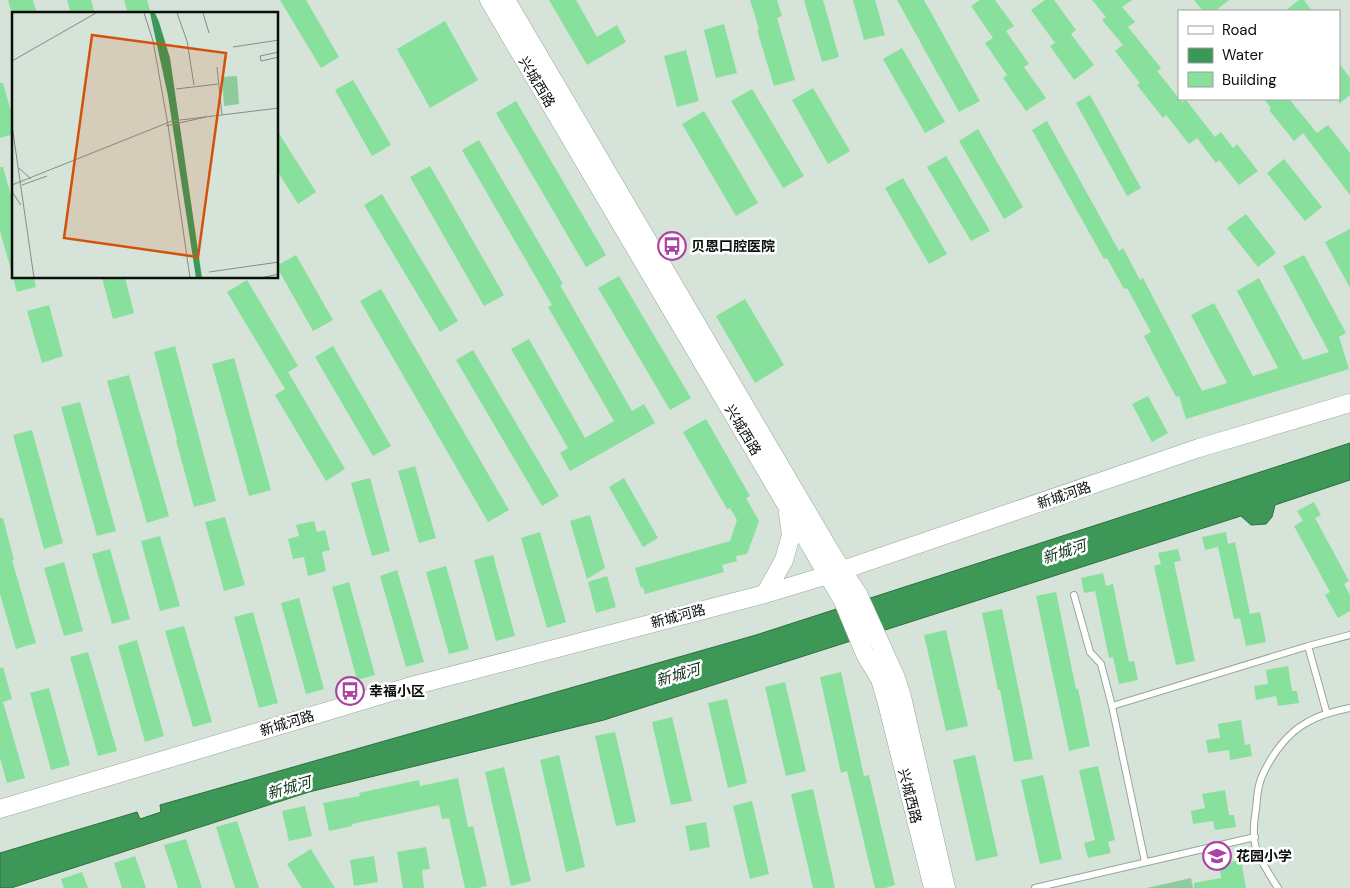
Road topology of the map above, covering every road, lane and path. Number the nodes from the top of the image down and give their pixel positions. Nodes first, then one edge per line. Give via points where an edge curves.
1 (489, 0) edge
2 (506, 0) edge
3 (1350, 403) edge
4 (787, 506) junction
5 (835, 573) junction
6 (765, 594) junction
7 (1074, 595) dead end
8 (1350, 635) edge
9 (869, 641) junction
10 (1308, 646) junction
11 (1112, 706) junction
12 (1350, 708) edge
13 (1327, 714) junction
14 (0, 809) edge
15 (1254, 837) junction
16 (1145, 862) junction
17 (933, 888) edge
18 (946, 888) edge
19 (1035, 888) edge
20 (1278, 888) edge

1 - 4 street, 兴城西路
2 - 5 street, 兴城西路 via 828,547
3 - 5 street, 新城河路 via 1199,448
4 - 5 street, 兴城西路
4 - 6 street via 791,535 784,560
5 - 6 street, 新城河路
5 - 9 street, 兴城西路 via 850,597
6 - 14 street, 新城河路 via 408,687
7 - 11 lane via 1090,652 1101,664
8 - 10 lane
9 - 17 street, 兴城西路
9 - 18 street, 兴城西路 via 896,678 902,697
10 - 11 lane
10 - 13 lane
11 - 16 lane
12 - 13 lane
13 - 15 lane via 1288,736 1263,773
15 - 16 lane
15 - 20 lane via 1255,846
16 - 19 lane

